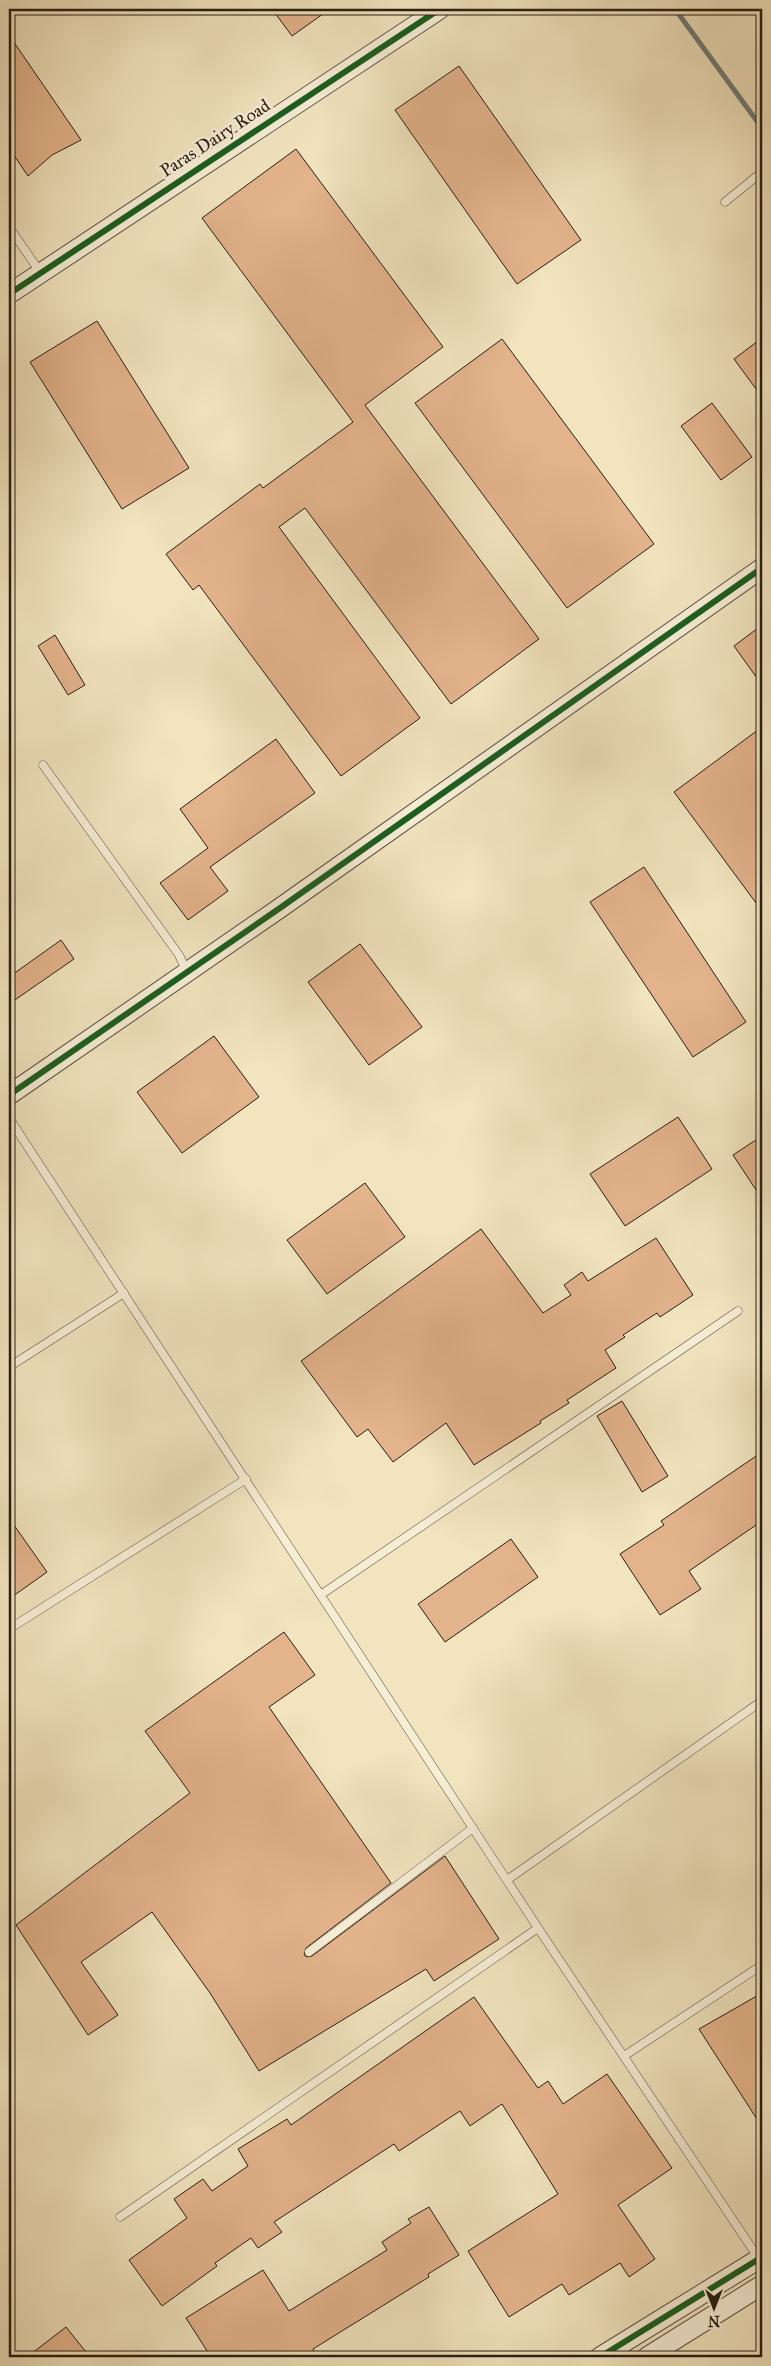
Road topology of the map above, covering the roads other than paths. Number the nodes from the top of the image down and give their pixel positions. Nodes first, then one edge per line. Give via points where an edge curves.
1 (440, 9) edge
2 (762, 172) edge
3 (725, 202) dead end
4 (9, 227) edge
5 (40, 272) junction
6 (9, 294) edge
7 (762, 568) edge
8 (43, 765) dead end
9 (187, 972) junction
10 (9, 1094) edge
11 (9, 1118) edge
12 (124, 1293) junction
13 (738, 1311) dead end
14 (9, 1366) edge
15 (246, 1479) junction
16 (322, 1594) junction
17 (9, 1629) edge
18 (762, 1700) edge
19 (473, 1828) junction
20 (507, 1880) junction
21 (538, 1928) junction
22 (309, 1952) dead end
23 (762, 1965) edge
24 (624, 2056) junction
25 (120, 2217) dead end
26 (761, 2260) edge
27 (762, 2285) edge
28 (600, 2357) edge
29 (647, 2357) edge

1 - 5 street, Paras Dairy Road
2 - 3 lane
4 - 5 lane
5 - 6 street, Paras Dairy Road
7 - 9 street
8 - 9 lane via 179,955
9 - 10 street
11 - 12 lane
12 - 14 lane
12 - 15 lane
13 - 16 lane
15 - 16 lane
15 - 17 lane
16 - 19 lane
18 - 20 lane
19 - 20 lane
19 - 22 lane
20 - 21 lane
21 - 24 lane
21 - 25 lane
23 - 24 lane
24 - 26 lane
26 - 28 street
27 - 29 street

